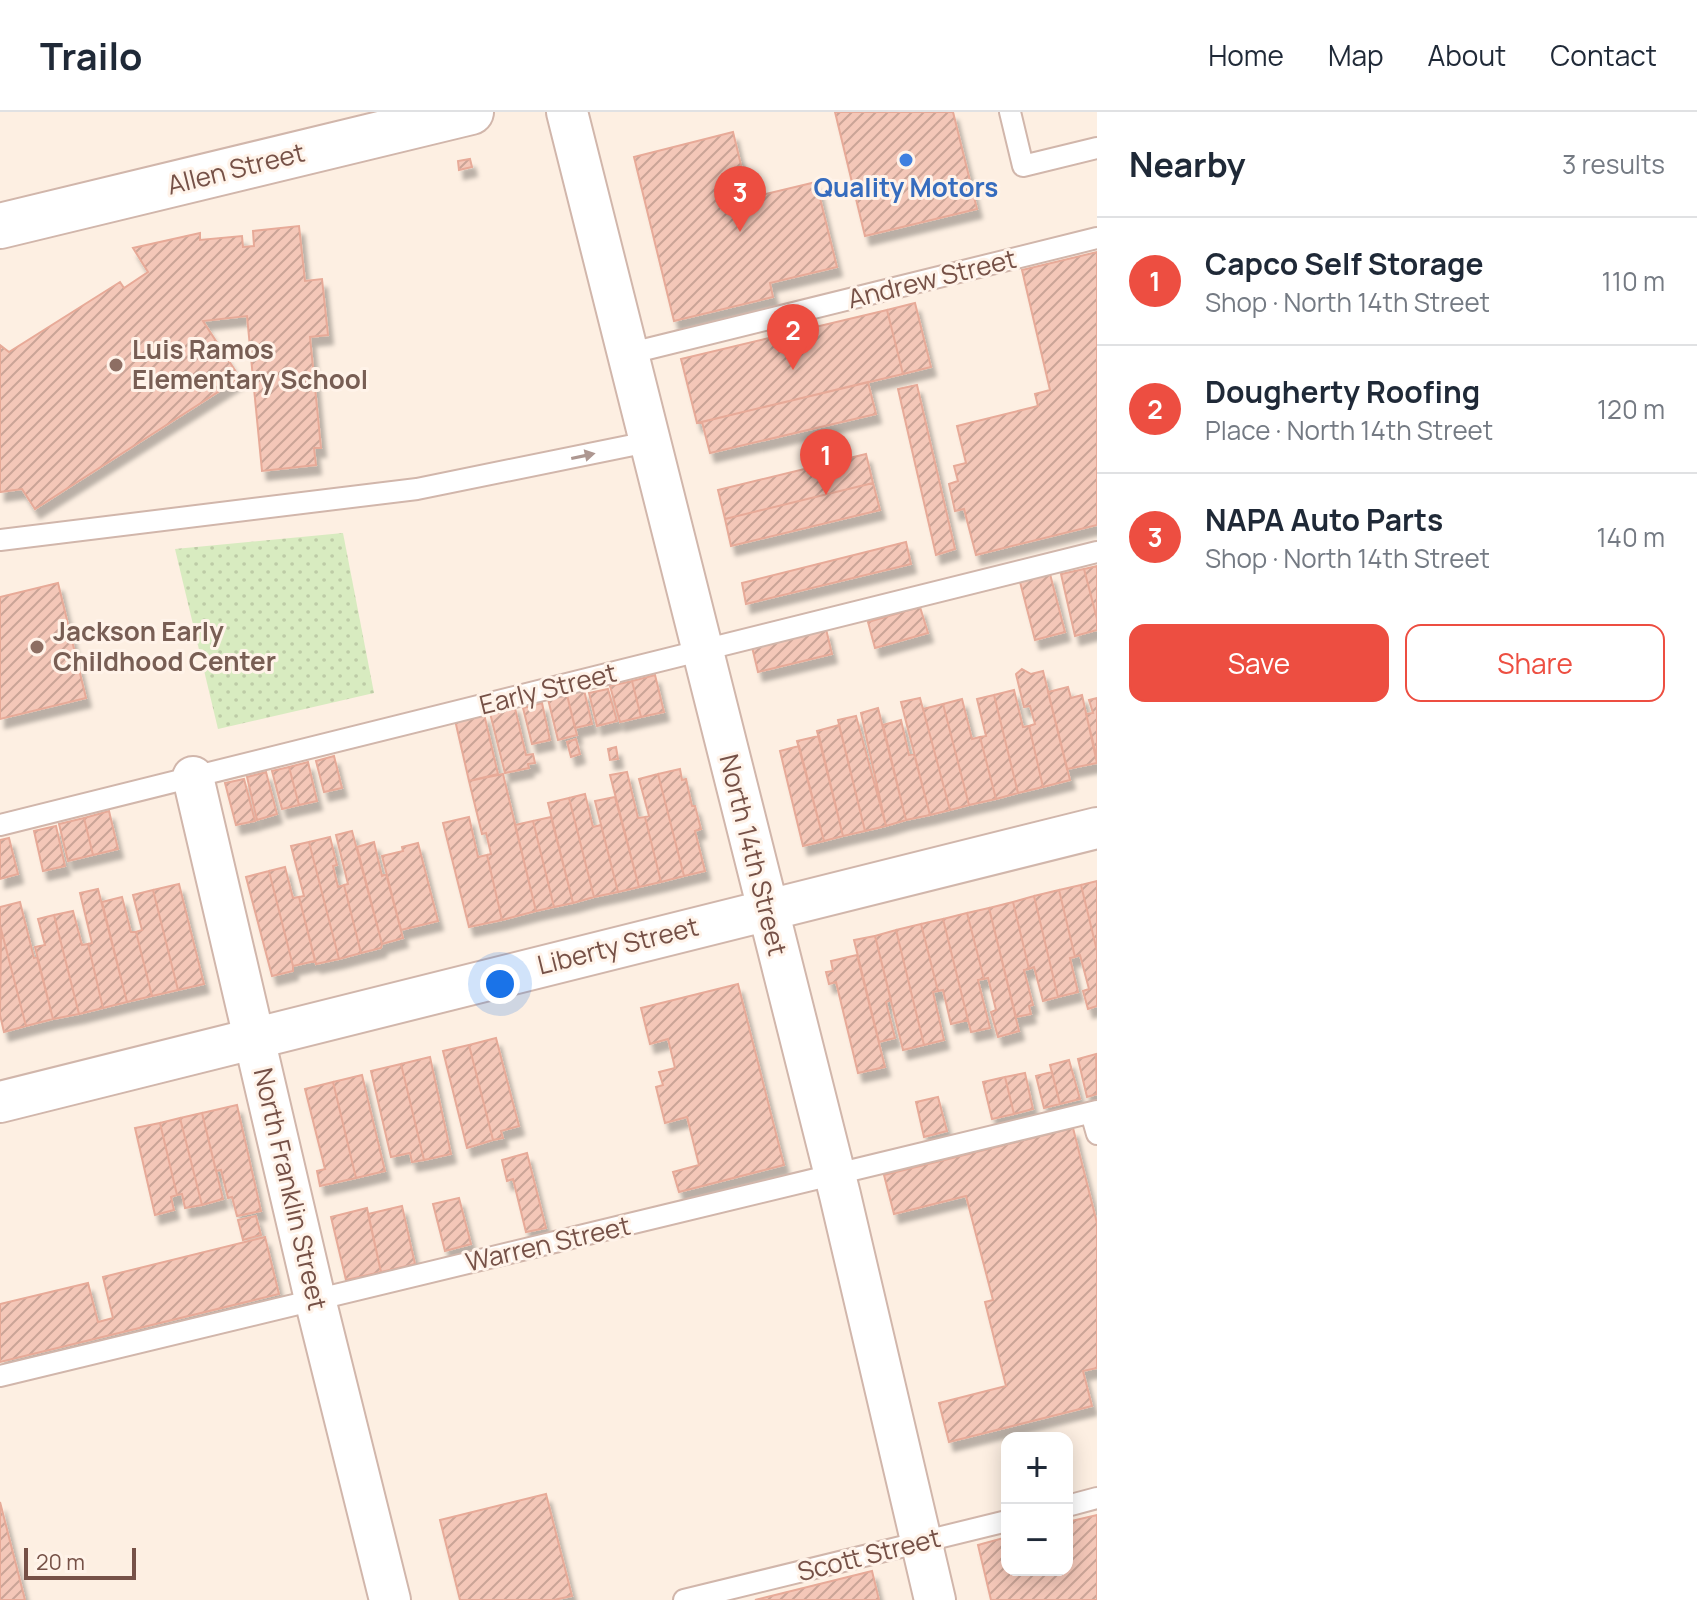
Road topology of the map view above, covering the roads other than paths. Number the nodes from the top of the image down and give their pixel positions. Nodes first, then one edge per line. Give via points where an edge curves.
1 (471, 112) edge
2 (567, 112) edge
3 (1010, 112) edge
4 (1097, 148) edge
5 (0, 226) edge
6 (1097, 238) edge
7 (627, 354) junction
8 (648, 442) junction
9 (0, 540) edge
10 (1097, 552) edge
11 (701, 651) junction
12 (193, 777) junction
13 (0, 825) edge
14 (1097, 828) edge
15 (767, 909) junction
16 (255, 1038) junction
17 (0, 1102) edge
18 (1094, 1112) edge
19 (1097, 1134) edge
20 (835, 1176) junction
21 (315, 1299) junction
22 (0, 1376) edge
23 (1097, 1498) edge
24 (1073, 1504) edge
25 (1001, 1523) edge
26 (921, 1543) junction
27 (390, 1600) edge
28 (684, 1600) edge
29 (935, 1600) edge

1 - 5 street, Allen Street
2 - 7 street, North 14th Street
3 - 4 lane via 1023,166
6 - 7 lane, Andrew Street
7 - 8 street, North 14th Street
9 -> 8 lane via 417,489
8 - 11 street, North 14th Street
10 - 11 lane, Early Street
11 - 12 lane, Early Street
11 - 15 street, North 14th Street
12 - 13 lane, Early Street
12 - 16 street, North Franklin Street
14 - 15 street, Liberty Street
15 - 16 street, Liberty Street
15 - 20 street, North 14th Street
16 - 17 street, Liberty Street
16 - 21 street, North Franklin Street
18 - 19 lane
18 - 20 lane, Warren Street
20 - 21 lane, Warren Street
20 - 26 street, North 14th Street
21 - 22 lane, Warren Street
21 - 27 street, North Franklin Street
23 - 24 lane
25 - 26 lane, Scott Street
26 - 28 lane, Scott Street
26 - 29 street, North 14th Street

